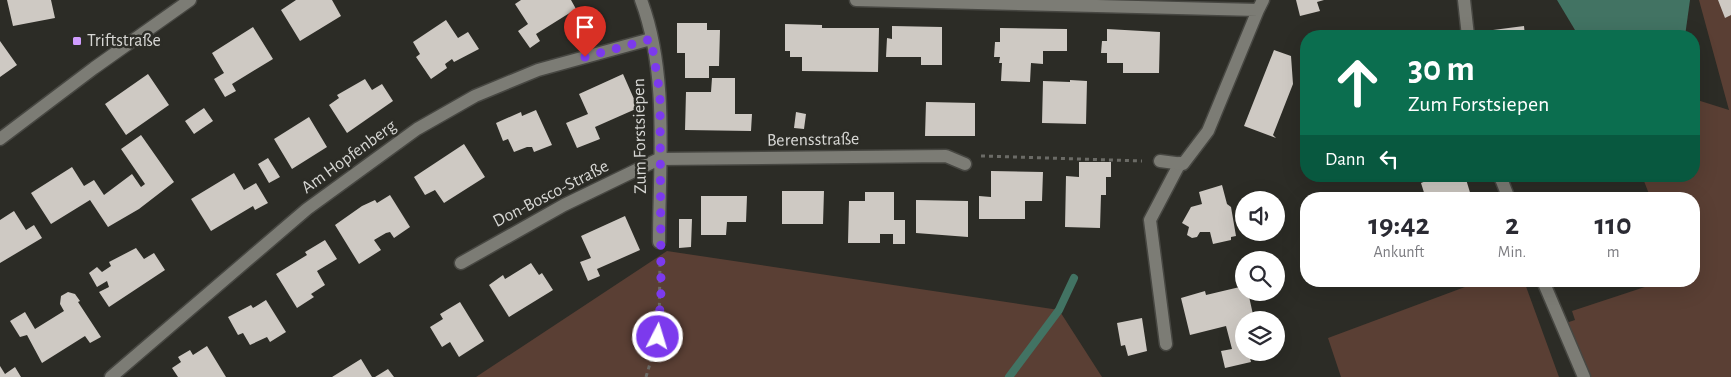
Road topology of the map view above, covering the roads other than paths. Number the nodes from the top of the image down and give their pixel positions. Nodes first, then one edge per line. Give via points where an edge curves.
1 (190, 0) edge
2 (642, 0) edge
3 (856, 0) edge
4 (1464, 0) edge
5 (1260, 5) edge
6 (1467, 30) edge
7 (651, 39) junction
8 (0, 139) edge
9 (659, 159) junction
10 (1160, 162) road end
11 (1180, 163) junction
12 (965, 164) dead end
13 (659, 242) road end
14 (462, 263) dead end
15 (1546, 287) edge
16 (1166, 344) dead end
17 (111, 377) edge
18 (1584, 377) edge

1 - 8 street
2 - 7 street, Zum Forstsiepen
3 - 5 street
4 - 6 street
5 - 11 street via 1208,131 1184,164
7 - 9 street, Zum Forstsiepen via 660,94
7 - 17 street, Am Hopfenberg via 538,70 504,83 417,129 307,209
9 - 12 street, Berensstraße via 946,156
9 - 13 street, Zum Forstsiepen
9 - 14 street, Don-Bosco-Straße via 564,204
10 - 11 street
11 - 16 street via 1150,220
15 - 18 street

